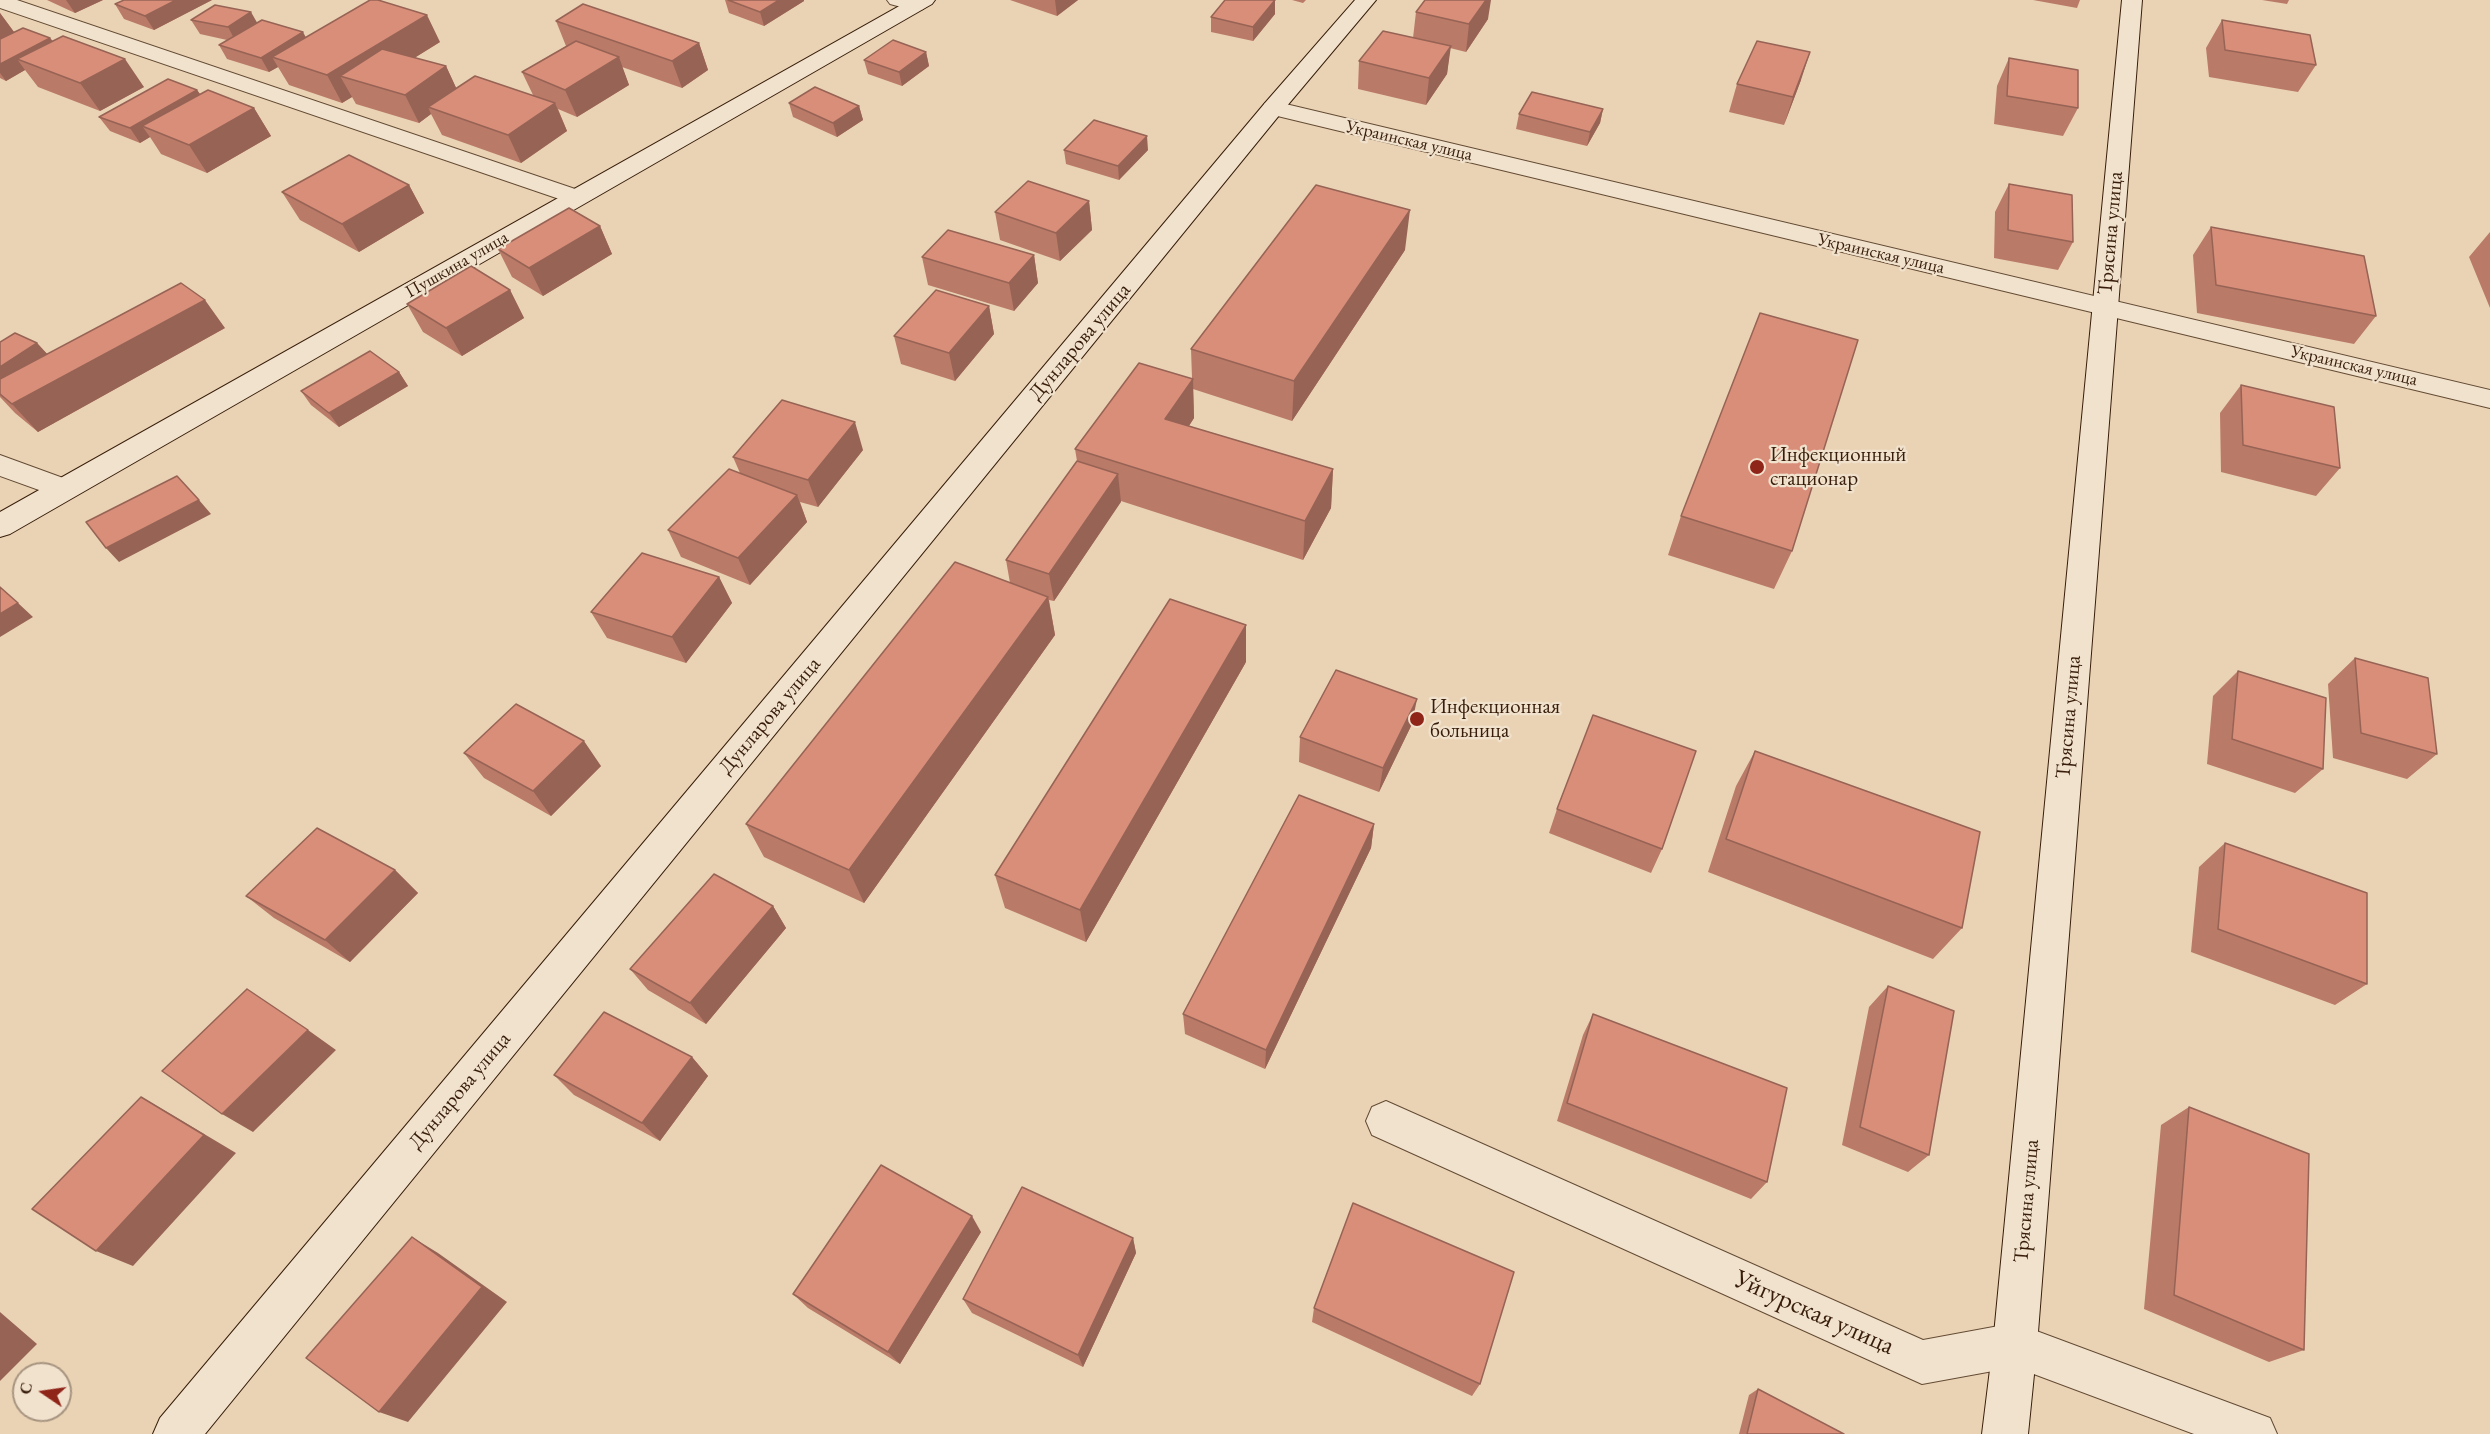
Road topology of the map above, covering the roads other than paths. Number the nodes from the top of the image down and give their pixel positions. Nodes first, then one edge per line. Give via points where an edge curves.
1 (1366, 0) edge
2 (2132, 0) edge
3 (0, 1) edge
4 (913, 2) edge
5 (1273, 108) junction
6 (576, 197) junction
7 (2104, 307) junction
8 (2490, 399) edge
9 (0, 465) edge
10 (64, 489) junction
11 (0, 526) edge
12 (1386, 1121) dead end
13 (2015, 1345) junction
14 (176, 1434) edge
15 (2005, 1434) edge
16 (2254, 1434) edge

1 - 5 street, Дунларова улица
2 - 7 street, Трясина улица
3 - 6 street
4 - 6 street, Пушкина улица
5 - 7 street, Украинская улица
5 - 14 street, Дунларова улица
6 - 10 street, Пушкина улица
7 - 8 street, Украинская улица
7 - 13 street, Трясина улица
9 - 10 street
10 - 11 street, Пушкина улица
12 - 13 street, Уйгурская улица via 1922,1362
13 - 15 street, Трясина улица
13 - 16 street

